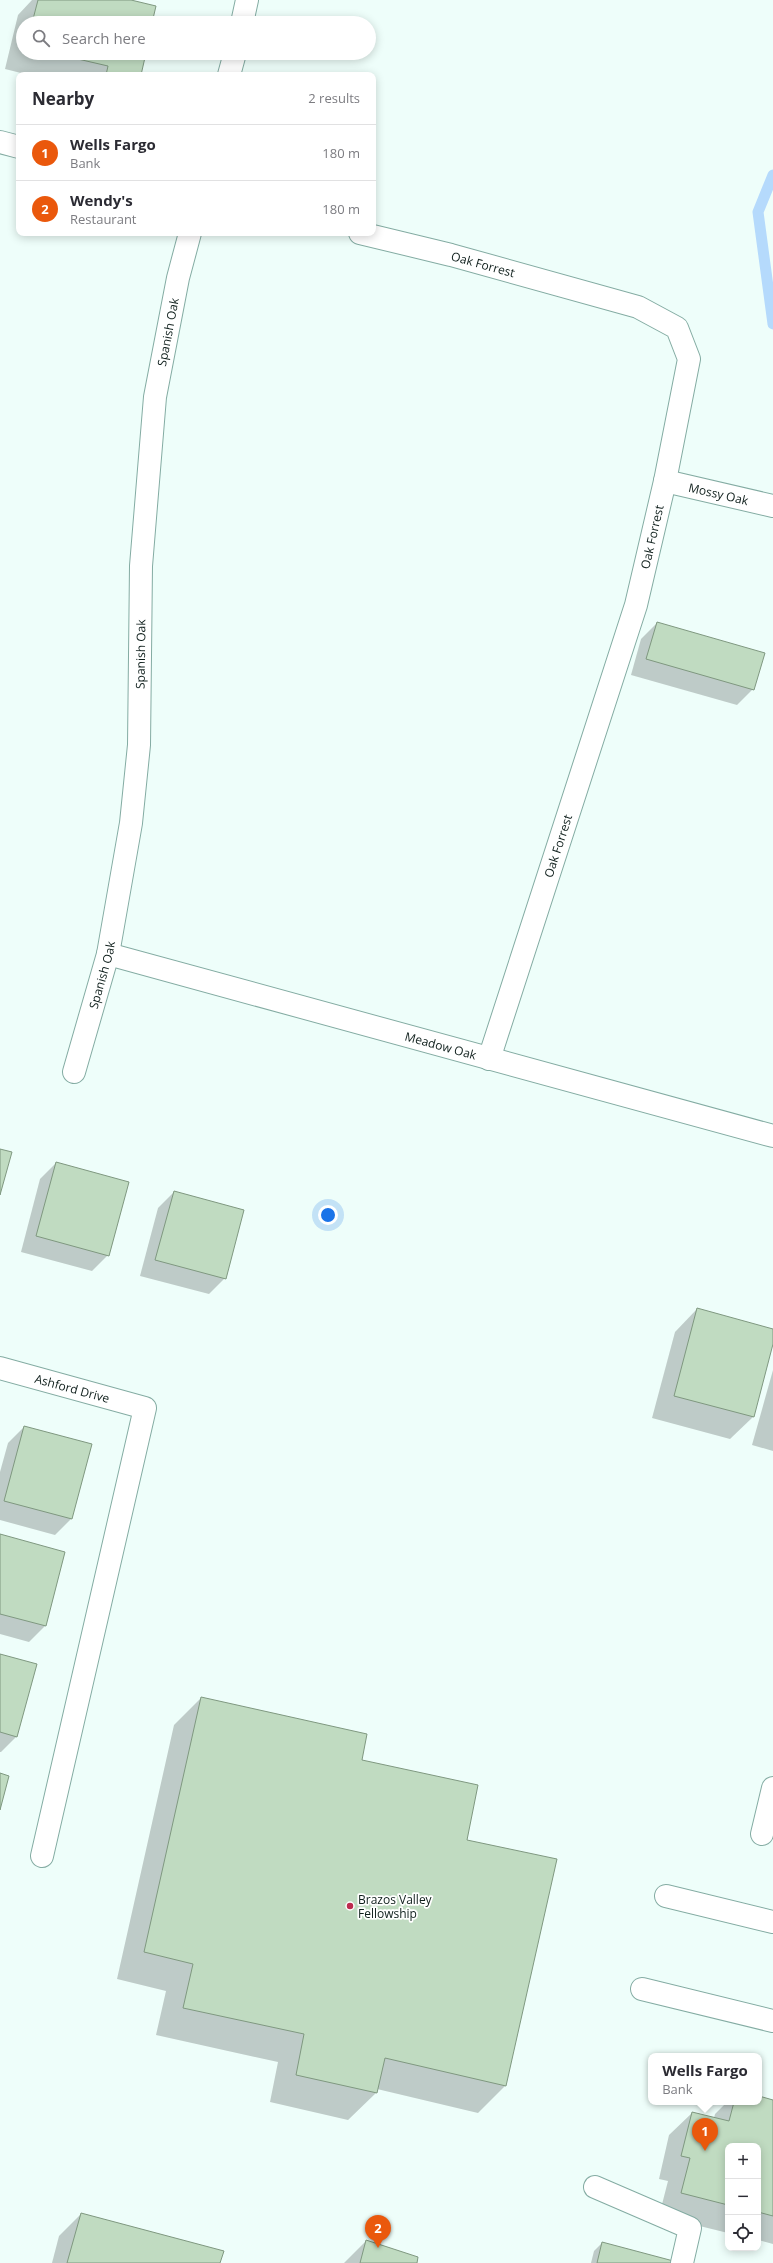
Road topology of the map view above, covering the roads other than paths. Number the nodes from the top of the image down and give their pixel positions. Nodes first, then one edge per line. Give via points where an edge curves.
1 (247, 0) edge
2 (244, 16) edge
3 (233, 60) edge
4 (230, 72) edge
5 (0, 142) edge
6 (16, 146) edge
7 (189, 236) edge
8 (372, 236) edge
9 (665, 481) junction
10 (773, 506) edge
11 (108, 954) junction
12 (489, 1059) junction
13 (74, 1072) dead end
14 (773, 1136) edge
15 (0, 1368) edge
16 (773, 1788) edge
17 (762, 1834) dead end
18 (42, 1856) dead end
19 (666, 1896) dead end
20 (773, 1922) edge
21 (642, 1989) dead end
22 (773, 2021) edge
23 (595, 2187) dead end
24 (682, 2263) edge

1 - 2 street
3 - 4 street
5 - 6 street
7 - 11 street, Spanish Oak via 178,278 155,398 141,566 139,745 131,823
8 - 9 street, Oak Forrest via 638,307 677,328 689,359
9 - 10 street, Mossy Oak
9 - 12 street, Oak Forrest via 636,605
11 - 12 street, Meadow Oak
11 - 13 street, Spanish Oak
12 - 14 street, Meadow Oak
15 - 18 street, Ashford Drive via 145,1408
16 - 17 street
19 - 20 street
21 - 22 street
23 - 24 street via 690,2228

